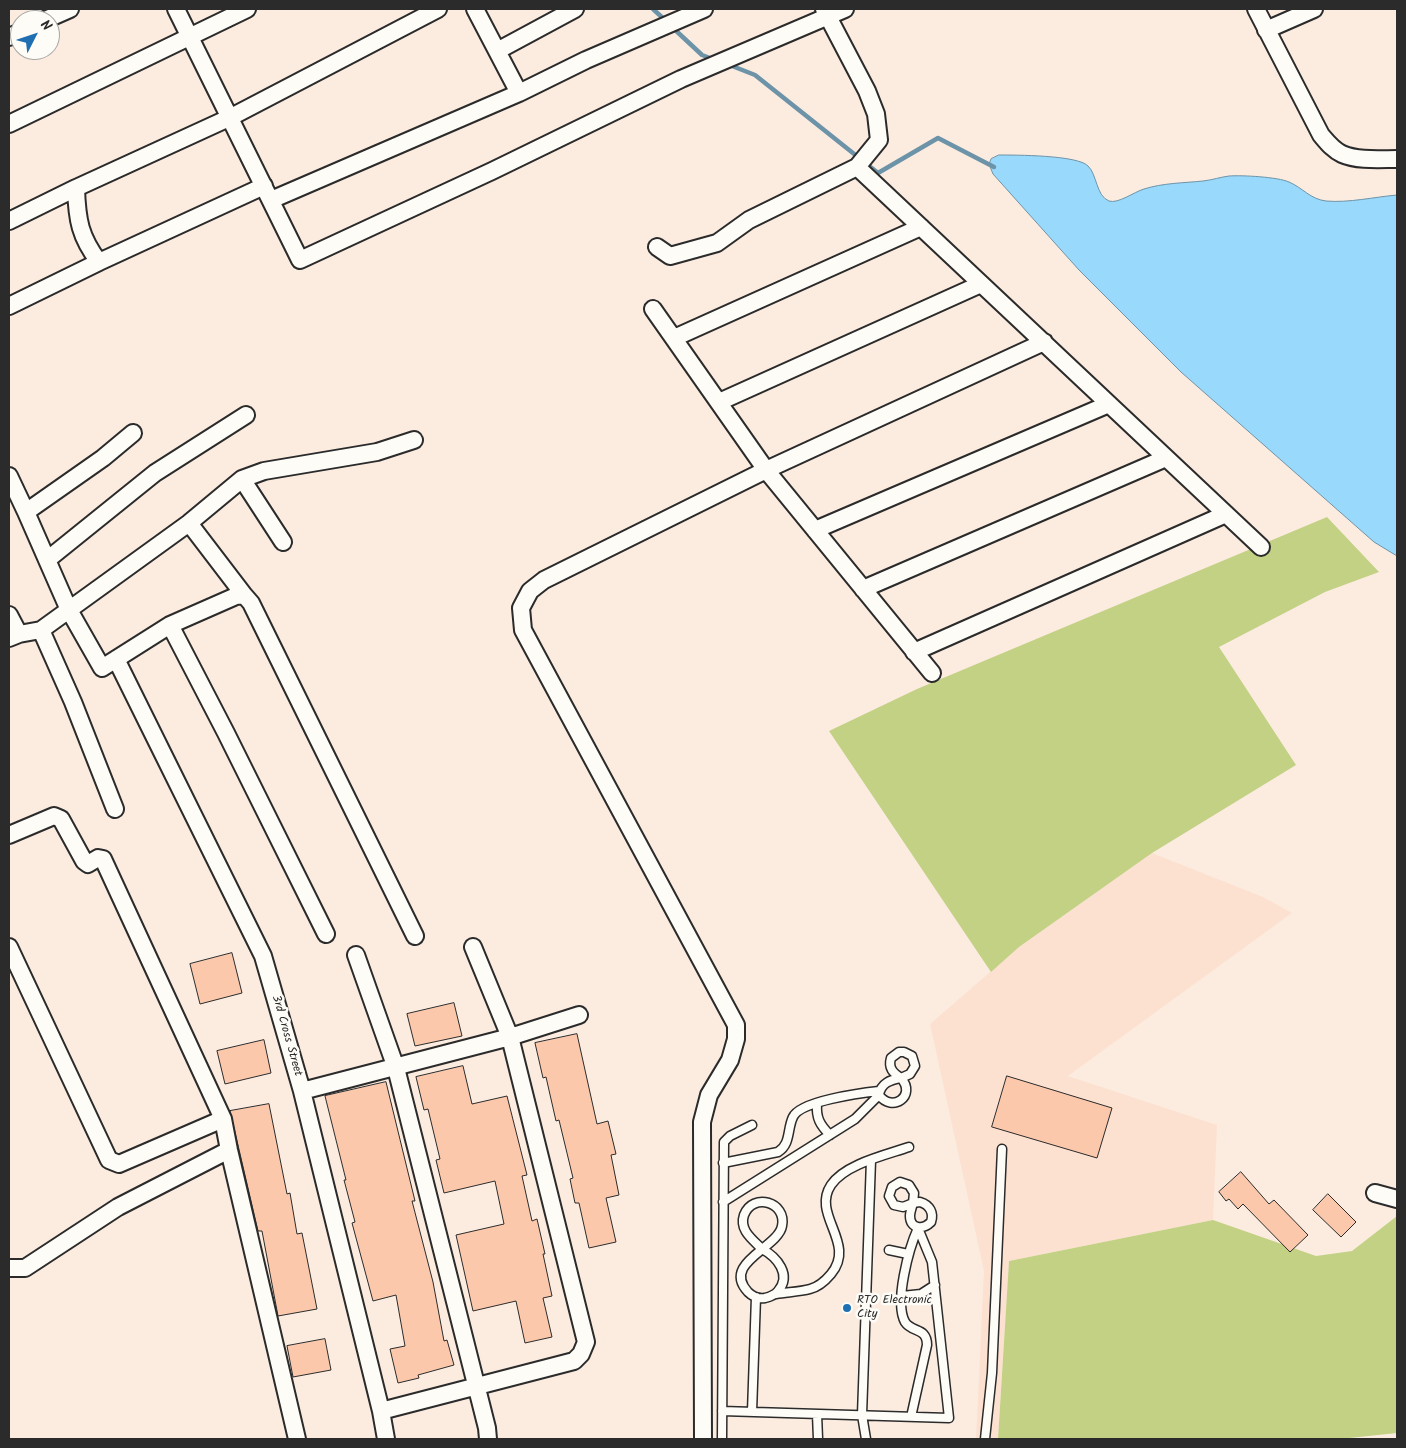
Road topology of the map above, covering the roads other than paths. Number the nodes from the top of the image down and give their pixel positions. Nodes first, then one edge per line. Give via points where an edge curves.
1 (176, 9) edge
2 (247, 9) edge
3 (438, 9) edge
4 (474, 9) edge
5 (575, 9) edge
6 (704, 9) edge
7 (845, 9) edge
8 (1256, 9) edge
9 (1314, 9) edge
10 (826, 13) edge
11 (1266, 30) junction
12 (190, 37) junction
13 (497, 51) junction
14 (519, 92) junction
15 (231, 117) junction
16 (9, 124) edge
17 (1397, 160) edge
18 (857, 167) junction
19 (76, 188) junction
20 (267, 193) junction
21 (9, 221) edge
22 (921, 227) junction
23 (657, 248) dead end
24 (98, 262) junction
25 (981, 284) junction
26 (9, 306) edge
27 (654, 309) dead end
28 (674, 338) junction
29 (1044, 342) junction
30 (718, 402) junction
31 (1109, 404) junction
32 (246, 415) dead end
33 (133, 433) dead end
34 (414, 440) dead end
35 (1166, 458) junction
36 (766, 470) junction
37 (9, 476) edge
38 (242, 479) junction
39 (26, 512) junction
40 (1226, 514) junction
41 (189, 523) junction
42 (815, 530) junction
43 (282, 542) dead end
44 (1261, 547) dead end
45 (47, 560) junction
46 (863, 589) junction
47 (244, 595) junction
48 (69, 610) junction
49 (9, 615) edge
50 (170, 625) junction
51 (41, 630) junction
52 (14, 636) edge
53 (914, 652) junction
54 (116, 659) junction
55 (932, 673) dead end
56 (115, 809) dead end
57 (9, 836) edge
58 (326, 934) dead end
59 (415, 936) dead end
60 (9, 947) edge
61 (473, 947) dead end
62 (356, 955) dead end
63 (579, 1015) dead end
64 (510, 1037) junction
65 (396, 1068) junction
66 (302, 1091) junction
67 (879, 1093) junction
68 (817, 1104) junction
69 (223, 1119) junction
70 (752, 1125) dead end
71 (830, 1135) junction
72 (909, 1147) dead end
73 (1002, 1149) dead end
74 (229, 1150) junction
75 (871, 1160) junction
76 (723, 1163) junction
77 (1375, 1193) dead end
78 (1397, 1200) edge
79 (723, 1202) junction
80 (918, 1228) junction
81 (762, 1249) junction
82 (890, 1250) dead end
83 (908, 1254) junction
84 (9, 1268) edge
85 (935, 1286) junction
86 (776, 1294) junction
87 (902, 1296) junction
88 (756, 1297) junction
89 (476, 1386) junction
90 (381, 1411) junction
91 (722, 1411) junction
92 (752, 1412) junction
93 (817, 1414) junction
94 (862, 1415) junction
95 (911, 1417) junction
96 (297, 1439) edge
97 (386, 1439) edge
98 (488, 1439) edge
99 (703, 1439) edge
100 (722, 1439) edge
101 (818, 1439) edge
102 (866, 1439) edge
103 (985, 1439) edge

1 - 12 street
2 - 12 street
3 - 15 street
4 - 13 street
5 - 13 street
6 - 14 street
7 - 10 street
8 - 11 street
9 - 11 street
10 - 18 street via 876,114 879,140
10 - 20 street via 300,260
11 - 17 street via 1321,135 1330,146 1350,156
12 - 15 street
12 - 16 street
13 - 14 street
14 - 20 street
15 - 19 street
15 - 20 street
18 - 22 street
18 - 23 street via 749,220 717,243 670,256
19 - 21 street
19 - 24 street via 76,215 86,245
20 - 24 street
22 - 25 street
22 - 28 street
24 - 26 street
25 - 29 street
25 - 30 street
27 - 28 street
28 - 30 street
29 - 31 street
29 - 36 street
30 - 36 street
31 - 35 street
31 - 42 street
32 - 45 street via 155,473
33 - 39 street via 104,458
34 - 38 street via 377,452 264,471
35 - 40 street
35 - 46 street
36 - 42 street
36 - 99 street via 544,580 530,591 521,608 523,630 736,1024 730,1060 709,1095 702,1122
37 - 39 street
38 - 41 street
38 - 43 street
39 - 45 street
40 - 44 street
40 - 53 street
41 - 47 street
41 - 48 street
42 - 46 street
45 - 48 street
46 - 53 street
47 - 50 street
47 - 59 street via 251,603
48 - 51 street
48 - 54 street via 102,668
49 - 52 street
50 - 54 street
50 - 58 street
51 - 52 street
51 - 56 street
53 - 55 street
54 - 66 street, 3rd Cross Street via 263,956
57 - 69 street via 54,816 61,819 84,861 88,864 98,858 103,859
60 - 69 street via 109,1160 119,1164
61 - 64 street
62 - 65 street
63 - 64 street
64 - 65 street
64 - 89 street via 586,1342 574,1361
65 - 66 street
65 - 89 street
66 - 90 street, 3rd Cross Street
67 - 67 lane via 882,1085 890,1080 901,1078 906,1084 906,1094 898,1102 888,1103
67 - 68 lane via 852,1094
67 - 71 lane via 855,1119
68 - 71 lane via 816,1115
68 - 76 lane via 802,1107 793,1117 786,1144 778,1152
69 - 74 street
70 - 76 lane via 724,1142
71 - 79 lane
72 - 75 lane
73 - 103 lane via 992,1372
74 - 84 street via 118,1207 25,1268
74 - 96 street
75 - 86 lane via 840,1176 831,1185 825,1202 839,1243 837,1268 810,1289
75 - 94 lane
76 - 79 lane
77 - 78 street
79 - 91 lane
80 - 80 lane via 931,1222 932,1213 925,1203 913,1203 910,1216
80 - 83 lane
80 - 85 lane via 932,1262
81 - 81 lane via 782,1227 782,1214 765,1201 755,1202 747,1208 742,1220 744,1229
81 - 86 lane via 772,1254 784,1274
81 - 88 lane via 749,1258 742,1276 744,1287
82 - 83 lane
83 - 87 lane
85 - 87 lane via 921,1294
85 - 95 lane via 949,1418
86 - 88 lane
87 - 95 lane via 905,1321 927,1339
88 - 92 lane
89 - 90 street
89 - 98 street
90 - 97 street, 3rd Cross Street
91 - 92 lane
91 - 100 lane
92 - 93 lane
93 - 94 lane
93 - 101 lane
94 - 95 lane
94 - 102 lane

